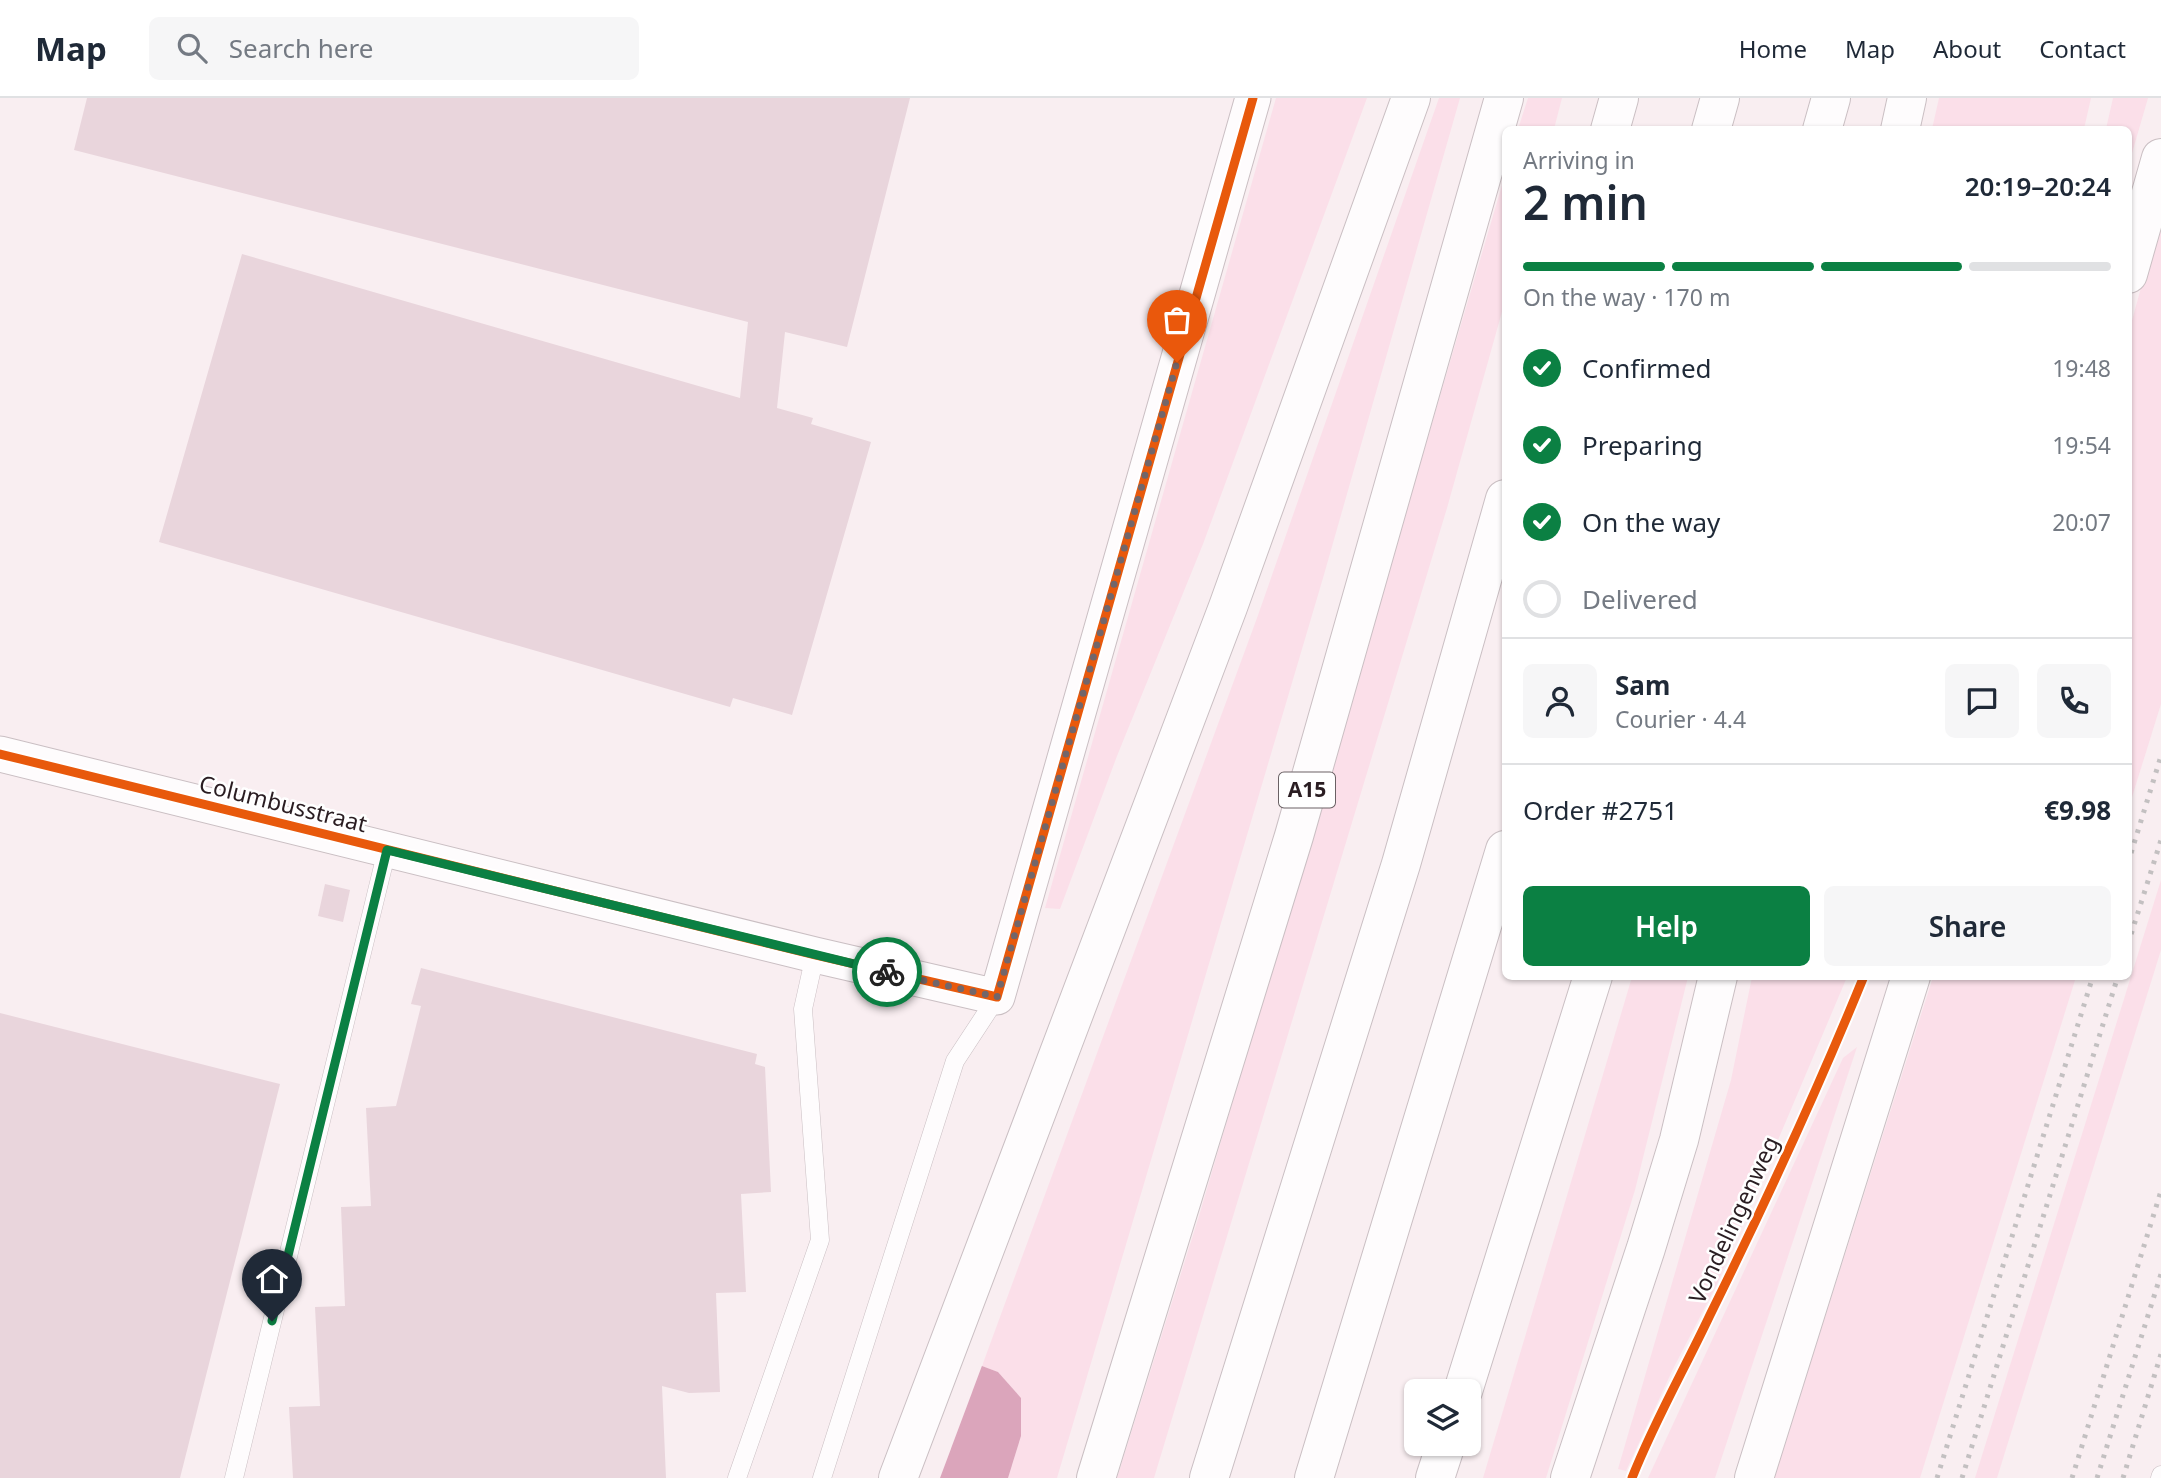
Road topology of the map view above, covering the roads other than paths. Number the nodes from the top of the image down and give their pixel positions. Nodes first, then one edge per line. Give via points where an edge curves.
1 (1253, 98) edge
2 (1411, 98) edge
3 (1504, 98) edge
4 (1619, 98) edge
5 (1720, 98) edge
6 (1831, 98) edge
7 (1907, 98) edge
8 (1611, 126) edge
9 (1712, 126) edge
10 (1823, 126) edge
11 (1901, 126) edge
12 (2161, 158) edge
13 (2132, 260) edge
14 (1502, 510) edge
15 (0, 754) edge
16 (387, 850) junction
17 (1502, 860) edge
18 (815, 955) junction
19 (1592, 980) edge
20 (1717, 980) edge
21 (1910, 980) edge
22 (997, 997) junction
23 (1467, 1379) edge
24 (1442, 1456) edge
25 (234, 1478) edge
26 (737, 1478) edge
27 (822, 1478) edge
28 (898, 1478) edge
29 (1096, 1478) edge
30 (1209, 1478) edge
31 (1314, 1478) edge
32 (1435, 1478) edge
33 (1570, 1478) edge
34 (1754, 1478) edge

1 - 22 street
2 - 28 main road via 1228,607
3 - 29 main road, A15 via 1294,836
4 - 8 main road
5 - 9 main road
6 - 10 main road
7 - 11 main road
12 - 13 main road
14 - 30 main road via 1401,864
15 - 16 street, Columbusstraat
16 - 18 street, Columbusstraat
16 - 25 lane
17 - 31 main road
18 - 22 street, Columbusstraat
18 - 26 lane via 803,1009 820,1240
19 - 23 main road
20 - 33 main road via 1679,1140
21 - 34 main road
22 - 27 lane via 955,1061
24 - 32 main road

